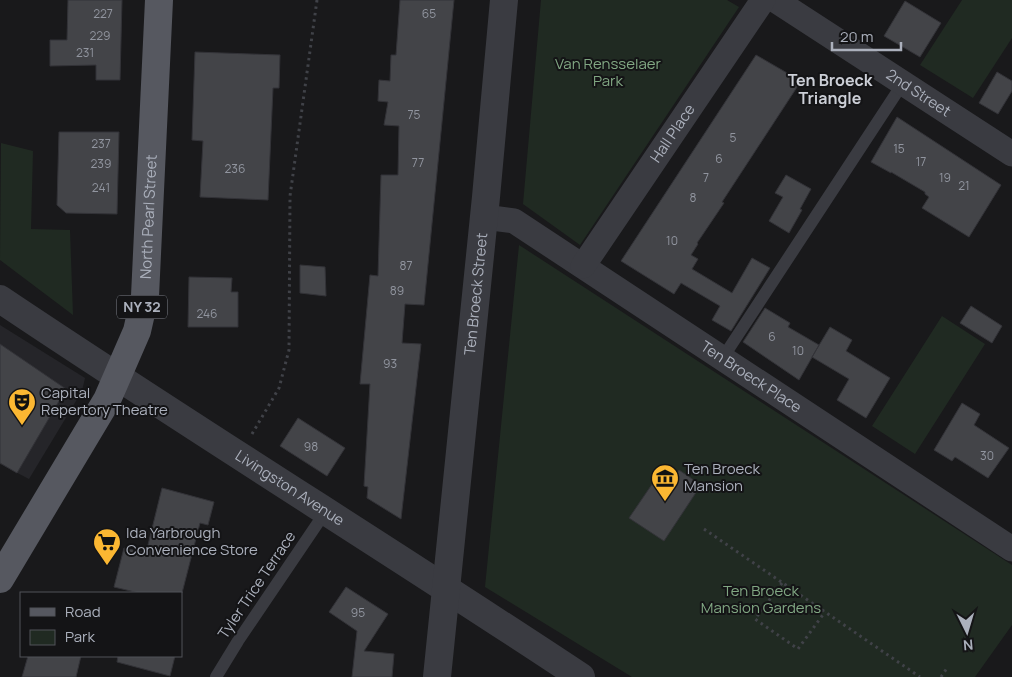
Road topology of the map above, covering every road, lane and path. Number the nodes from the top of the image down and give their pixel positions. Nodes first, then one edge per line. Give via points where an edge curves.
1 (159, 0) edge
2 (317, 0) edge
3 (504, 0) edge
4 (763, 0) edge
5 (775, 0) edge
6 (903, 83) junction
7 (1012, 154) edge
8 (484, 217) junction
9 (583, 266) junction
10 (0, 299) edge
11 (722, 359) junction
12 (118, 377) junction
13 (239, 456) junction
14 (326, 511) junction
15 (704, 529) dead end
16 (1012, 549) edge
17 (0, 579) edge
18 (782, 583) junction
19 (446, 588) junction
20 (825, 612) junction
21 (947, 668) dead end
22 (216, 677) edge
23 (437, 677) edge
24 (581, 677) edge
25 (920, 677) edge
26 (941, 677) edge

1 - 12 main road, North Pearl Street / NY 32 via 145,296 137,331
2 - 13 path via 290,196 288,350 280,388
3 - 8 street, Ten Broeck Street
4 - 9 street, Hall Place
5 - 6 street, 2nd Street
6 - 7 street, 2nd Street
6 - 11 lane
8 - 9 street, Ten Broeck Place via 514,221
8 - 19 street, Ten Broeck Street
9 - 11 street, Ten Broeck Place
10 - 12 street, Livingston Avenue
11 - 16 street, Ten Broeck Place
12 - 13 street, Livingston Avenue
12 - 17 main road, North Pearl Street / NY 32
13 - 14 street, Livingston Avenue
14 - 19 street, Livingston Avenue
14 - 22 lane, Tyler Trice Terrace
15 - 18 path
18 - 20 path
18 - 20 path via 755,619 798,649
19 - 23 street, Ten Broeck Street
19 - 24 street, Livingston Avenue
20 - 25 path
21 - 26 path

